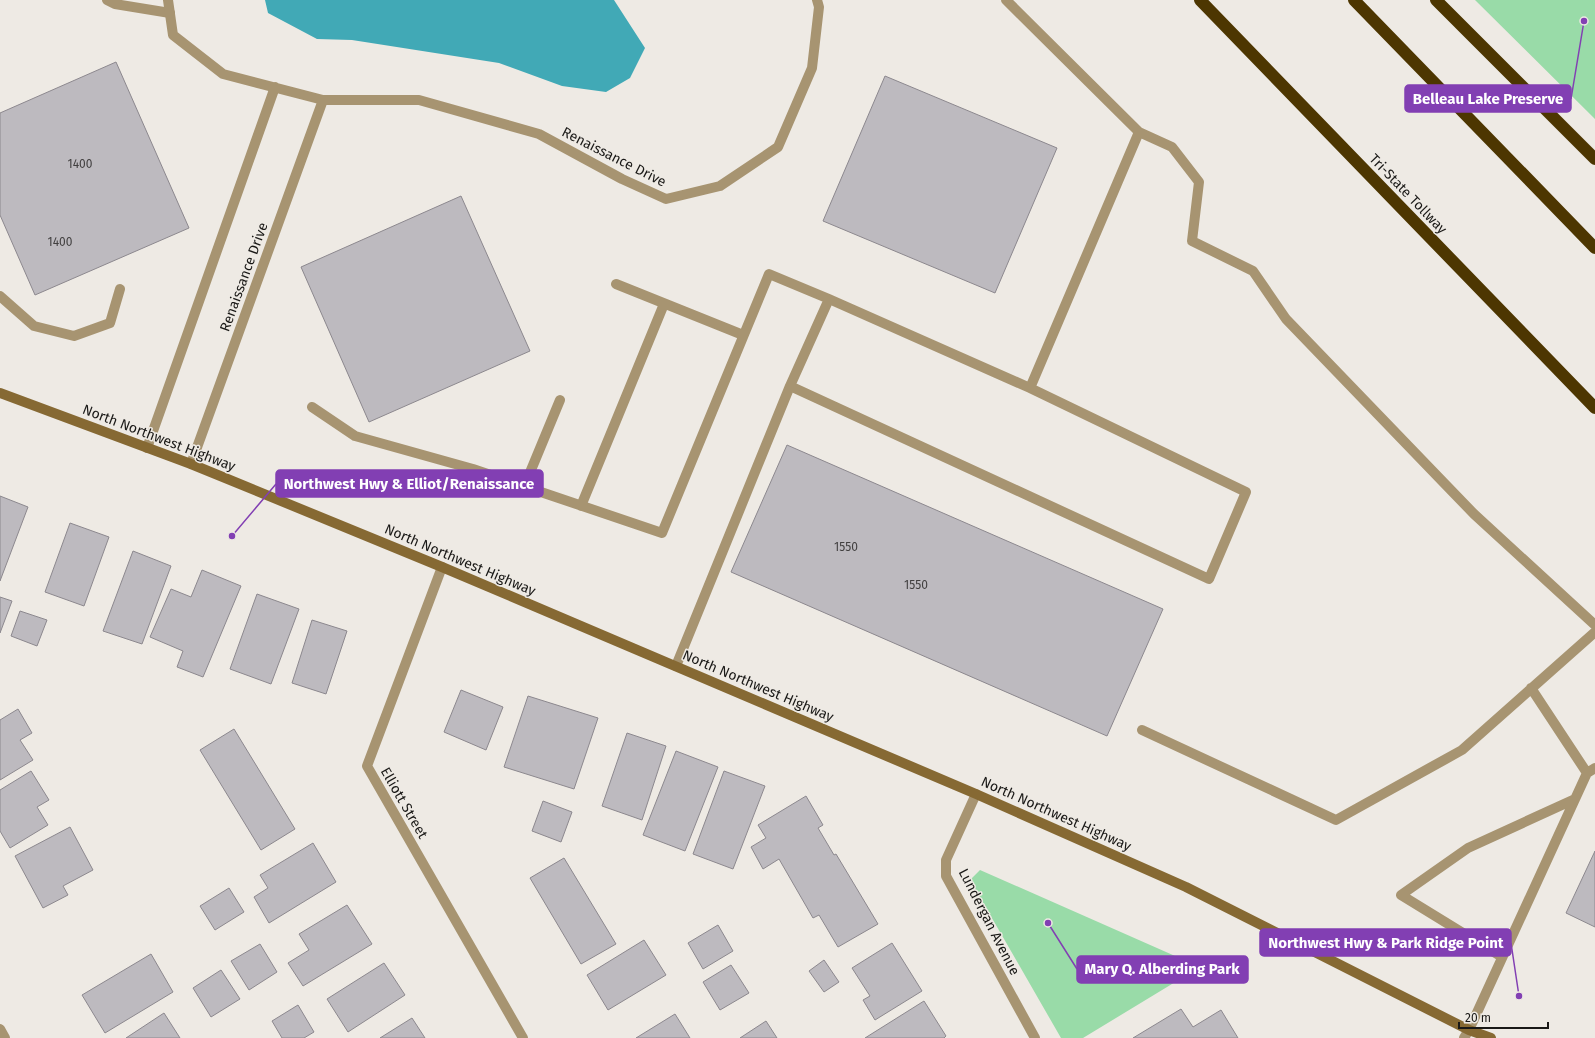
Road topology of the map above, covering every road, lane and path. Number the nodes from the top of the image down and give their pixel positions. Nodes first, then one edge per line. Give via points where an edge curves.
1 (107, 0) edge
2 (168, 0) edge
3 (817, 0) edge
4 (1006, 0) edge
5 (1200, 0) edge
6 (1354, 0) edge
7 (1436, 0) edge
8 (170, 13) junction
9 (276, 87) junction
10 (323, 100) junction
11 (1139, 132) junction
12 (1595, 159) edge
13 (1595, 248) edge
14 (616, 284) dead end
15 (120, 289) dead end
16 (0, 296) edge
17 (829, 299) junction
18 (664, 304) junction
19 (743, 336) junction
20 (790, 386) junction
21 (1030, 388) junction
22 (0, 393) edge
23 (560, 400) dead end
24 (312, 407) dead end
25 (1595, 408) edge
26 (147, 448) junction
27 (191, 464) junction
28 (524, 487) junction
29 (581, 506) junction
30 (442, 567) junction
31 (1595, 625) edge
32 (1595, 632) edge
33 (676, 666) junction
34 (1531, 688) junction
35 (1142, 730) dead end
36 (1591, 771) edge
37 (976, 794) junction
38 (1575, 799) junction
39 (1502, 957) junction
40 (0, 1029) edge
41 (1466, 1035) edge
42 (5, 1038) edge
43 (523, 1038) edge
44 (1034, 1038) edge
45 (1491, 1038) edge

1 - 8 street via 115,4
2 - 8 street, Renaissance Drive
3 - 10 street, Renaissance Drive via 819,7 812,68 778,147 720,186 666,200 539,134 420,100
4 - 11 street
5 - 25 highway, Tri-State Tollway
6 - 13 highway
7 - 12 highway
8 - 9 street, Renaissance Drive via 173,35 222,74
9 - 10 street, Renaissance Drive
9 - 26 street
10 - 27 street, Renaissance Drive
11 - 21 street
11 - 31 street via 1172,146 1199,182 1192,241 1253,271 1286,319 1474,514
14 - 18 street
15 - 16 street via 110,322 74,336 34,326
17 - 19 street via 769,274
17 - 20 street
17 - 21 street
18 - 19 street
18 - 29 street
19 - 29 street via 662,534
20 - 21 street via 1209,579 1246,492
20 - 33 street
22 - 26 main road, North Northwest Highway
23 - 28 street
24 - 28 street via 355,436 473,469
26 - 27 main road, North Northwest Highway
27 - 30 main road, North Northwest Highway
28 - 29 street
30 - 33 main road, North Northwest Highway
30 - 43 street, Elliott Street via 367,766
32 - 34 street
33 - 37 main road, North Northwest Highway
34 - 35 street via 1462,750 1336,820
34 - 36 street
36 - 38 street
37 - 41 main road, North Northwest Highway via 1186,887
37 - 44 street, Lundergan Avenue via 946,860 946,876
38 - 39 street
38 - 39 street via 1468,848 1401,895
39 - 41 street
40 - 42 street
41 - 45 main road, North Northwest Highway

